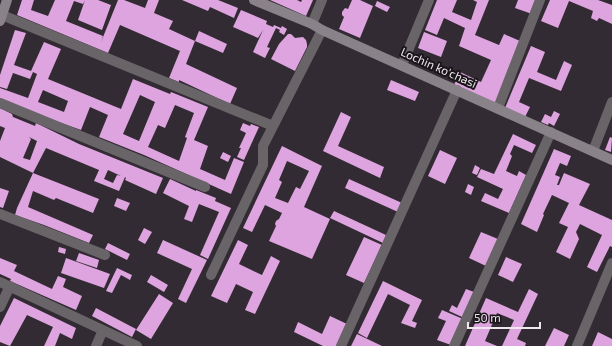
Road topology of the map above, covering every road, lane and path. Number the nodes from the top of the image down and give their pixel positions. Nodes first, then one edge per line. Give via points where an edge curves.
1 (7, 0) edge
2 (254, 0) edge
3 (322, 0) edge
4 (429, 0) edge
5 (540, 0) edge
6 (1, 18) edge
7 (312, 24) junction
8 (322, 30) junction
9 (402, 65) junction
10 (457, 90) junction
11 (612, 102) edge
12 (0, 103) edge
13 (498, 108) junction
14 (273, 126) junction
15 (551, 132) junction
16 (593, 151) junction
17 (612, 160) edge
18 (205, 187) dead end
19 (0, 214) edge
20 (105, 255) dead end
21 (612, 263) edge
22 (212, 275) dead end
23 (609, 277) edge
24 (0, 282) edge
25 (10, 286) junction
26 (0, 307) edge
27 (103, 330) junction
28 (96, 346) edge
29 (137, 346) edge
30 (341, 346) edge
31 (454, 346) edge
32 (577, 346) edge

1 - 6 street
2 - 7 street, Lochin ko'chasi
3 - 7 street
4 - 9 street
5 - 13 street
6 - 14 street
7 - 8 street, Lochin ko'chasi
8 - 9 street, Lochin ko'chasi
8 - 14 street
9 - 10 street, Lochin ko'chasi
10 - 13 street, Lochin ko'chasi
10 - 30 street
11 - 16 street
12 - 18 street
13 - 15 street, Lochin ko'chasi
14 - 22 street via 263,146 263,165
15 - 16 street, Lochin ko'chasi
15 - 31 street
16 - 17 street, Lochin ko'chasi
19 - 20 street
21 - 23 street
23 - 32 street
24 - 25 street
25 - 26 street
25 - 27 street
27 - 28 street
27 - 29 street

